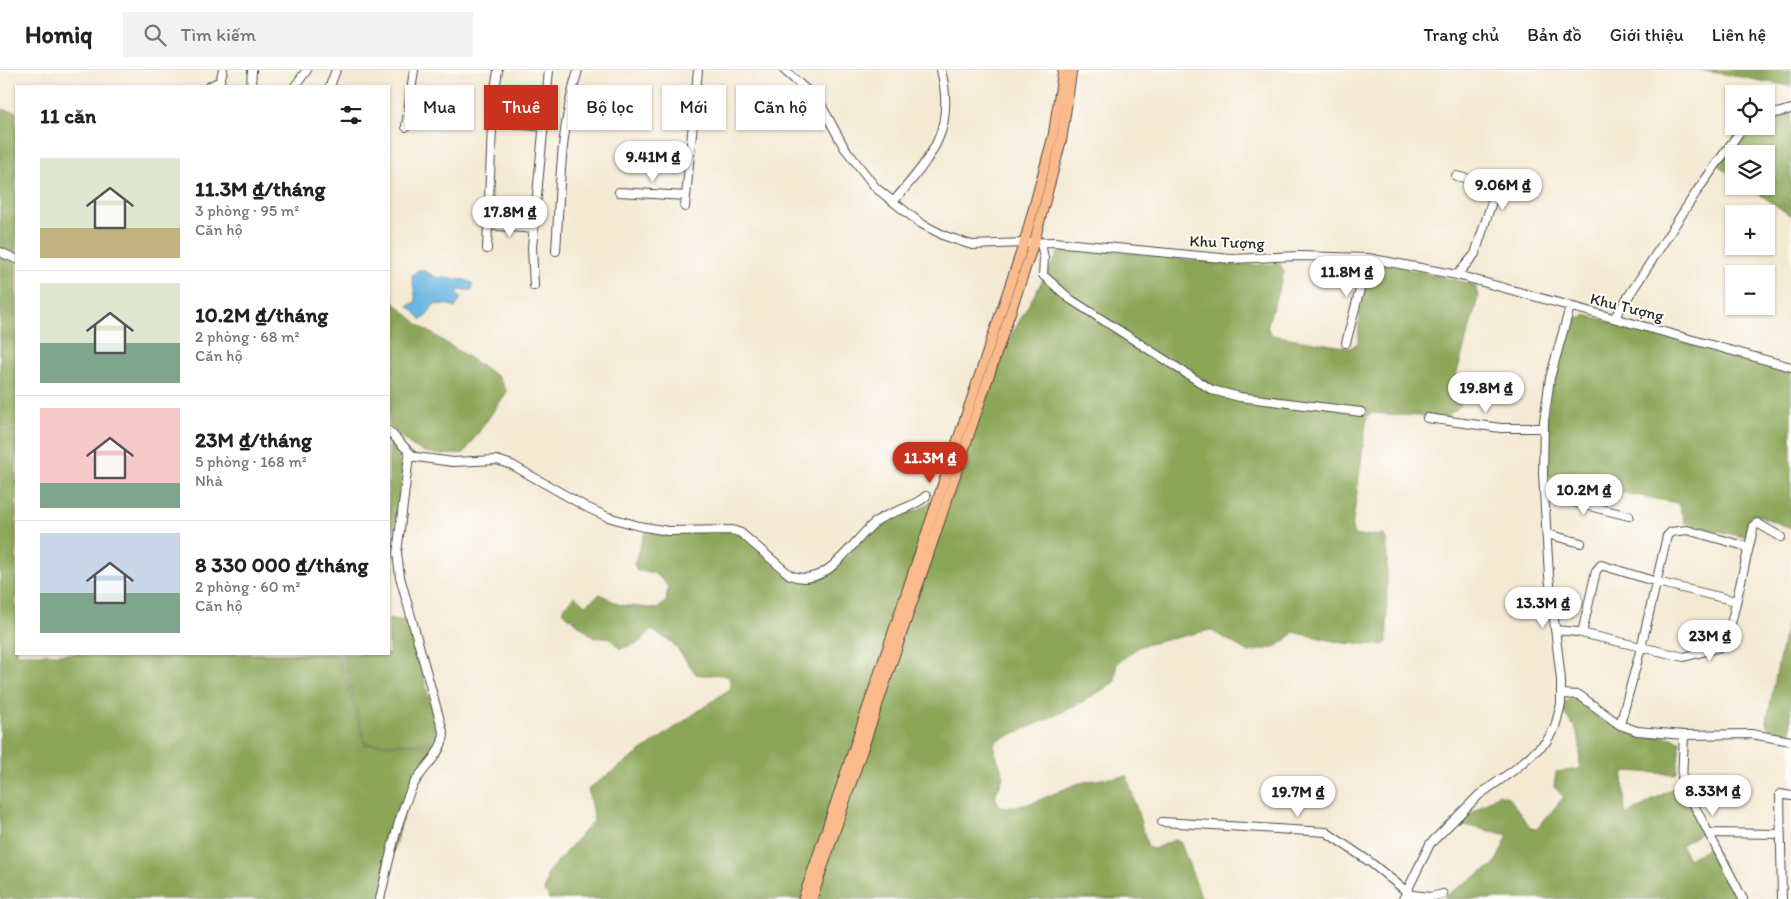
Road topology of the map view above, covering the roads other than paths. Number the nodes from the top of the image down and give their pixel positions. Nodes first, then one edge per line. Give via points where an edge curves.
1 (223, 70) edge
2 (252, 70) edge
3 (307, 70) edge
4 (336, 70) edge
5 (414, 70) edge
6 (498, 70) edge
7 (549, 70) edge
8 (578, 70) edge
9 (698, 70) edge
10 (784, 70) edge
11 (941, 70) edge
12 (1063, 70) edge
13 (1072, 70) edge
14 (212, 85) edge
15 (251, 85) edge
16 (296, 85) edge
17 (330, 85) edge
18 (412, 85) edge
19 (497, 85) edge
20 (548, 85) edge
21 (1791, 109) edge
22 (1775, 113) edge
23 (493, 130) edge
24 (544, 130) edge
25 (1737, 135) edge
26 (1456, 176) dead end
27 (619, 192) dead end
28 (686, 196) junction
29 (894, 201) junction
30 (685, 206) dead end
31 (488, 225) junction
32 (534, 229) junction
33 (1024, 243) junction
34 (1037, 243) junction
35 (487, 248) dead end
36 (556, 251) dead end
37 (0, 252) edge
38 (1368, 258) junction
39 (15, 259) edge
40 (1457, 275) junction
41 (534, 286) dead end
42 (1570, 307) junction
43 (1615, 317) junction
44 (1346, 343) dead end
45 (1791, 367) edge
46 (1361, 412) dead end
47 (1427, 418) dead end
48 (1544, 428) junction
49 (390, 432) edge
50 (413, 456) junction
51 (1544, 495) junction
52 (926, 496) dead end
53 (1629, 516) dead end
54 (1548, 534) junction
55 (1782, 537) dead end
56 (1581, 543) dead end
57 (1748, 547) junction
58 (1656, 582) junction
59 (1736, 601) junction
60 (1555, 630) junction
61 (1582, 633) junction
62 (1641, 648) junction
63 (1561, 694) junction
64 (1620, 725) junction
65 (1684, 735) junction
66 (1791, 741) edge
67 (1791, 796) edge
68 (1162, 822) dead end
69 (1709, 833) junction
70 (1780, 834) junction
71 (1442, 894) dead end
72 (1404, 895) edge
73 (380, 899) edge
74 (803, 899) edge
75 (812, 899) edge
76 (1743, 899) edge
77 (1782, 899) edge

1 - 14 street via 220,81
2 - 15 street
3 - 16 street
4 - 17 street
5 - 18 street
6 - 19 street
7 - 20 street
8 - 36 street via 563,153
9 - 28 street
10 - 29 street, Khu Tượng via 819,100 844,147 862,172
11 - 29 street via 947,101 938,140 930,158
12 - 33 main road via 1053,136
13 - 34 main road via 1062,138
21 - 22 street
23 - 31 street
24 - 32 street
25 - 43 street
26 - 40 street via 1496,189 1475,254
27 - 28 street
28 - 30 street
29 - 33 street, Khu Tượng via 920,223 972,245
31 - 32 street
31 - 35 street
32 - 41 street
33 - 34 street, Khu Tượng
33 - 74 main road
34 - 38 street, Khu Tượng via 1230,259
34 - 46 street via 1044,258 1043,275 1053,286 1212,390 1240,397
34 - 75 main road
37 - 39 street
38 - 40 street, Khu Tượng
38 - 44 street
40 - 42 street, Khu Tượng
42 - 43 street, Khu Tượng
42 - 48 street via 1550,378
43 - 45 street, Khu Tượng
47 - 48 street via 1501,428
48 - 51 street
49 - 50 street
50 - 52 street via 453,462 497,460 512,465 588,508 639,526 668,531 732,530 741,533 790,575 798,578 808,578 825,570 879,519 908,508
50 - 73 street via 408,458 397,552 400,577 444,735 436,756 420,775 409,797
51 - 53 street
51 - 54 street
54 - 56 street
54 - 60 street
55 - 57 street via 1757,523
57 - 58 street via 1687,530 1671,532 1667,536
57 - 59 street
58 - 59 street
58 - 61 street via 1598,566
58 - 62 street
59 - 62 street via 1728,637 1721,647 1684,656
60 - 61 street
60 - 63 street
61 - 62 street
62 - 64 street
63 - 64 street via 1579,695
63 - 72 street via 1555,727 1546,742 1478,795 1430,844
64 - 65 street via 1655,734
65 - 66 street via 1751,734
65 - 69 street via 1682,782
67 - 70 street via 1780,794
68 - 72 street via 1326,832 1370,862
69 - 70 street
69 - 76 street
70 - 77 street
71 - 72 street via 1430,897

